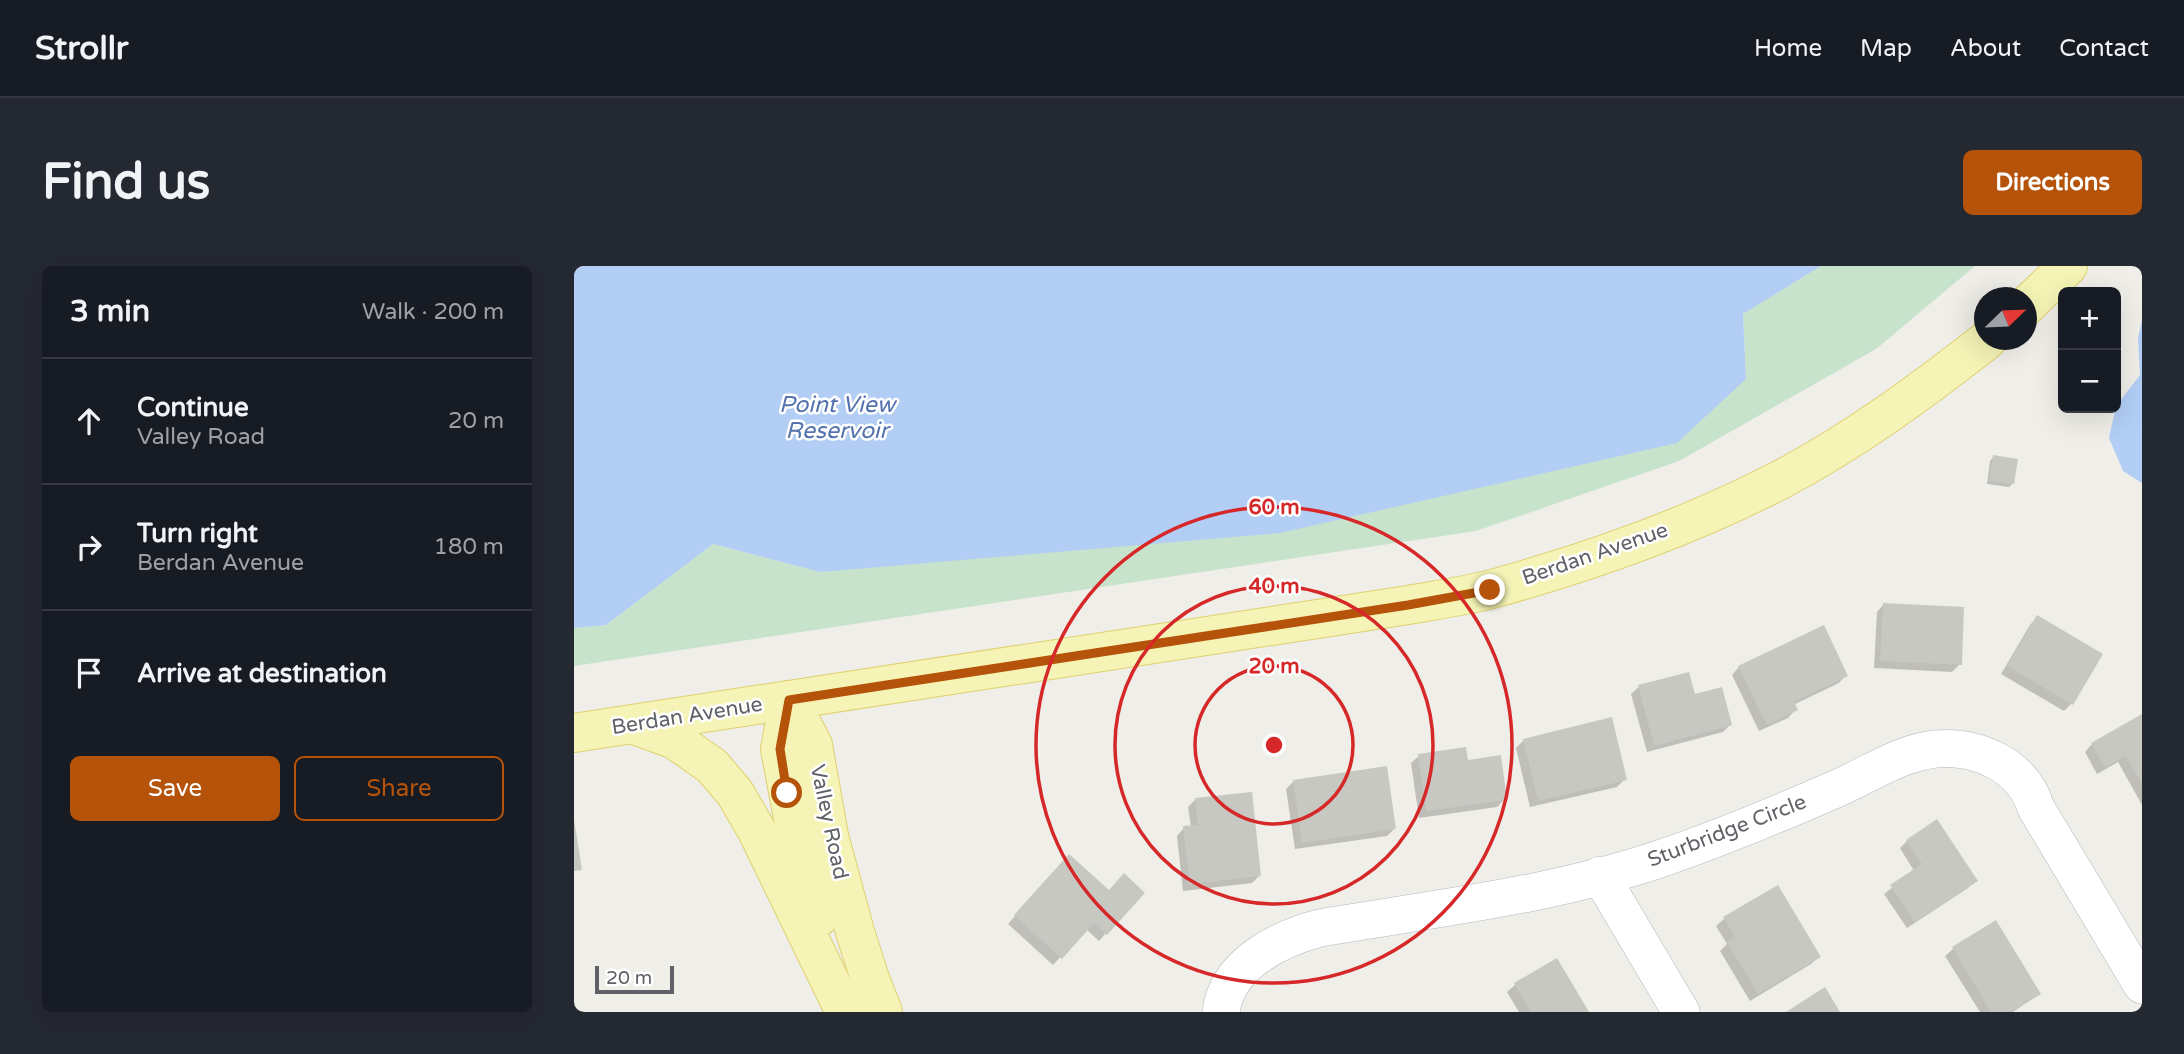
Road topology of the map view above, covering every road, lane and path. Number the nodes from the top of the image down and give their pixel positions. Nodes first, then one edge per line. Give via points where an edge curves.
1 (2068, 266) edge
2 (2037, 296) edge
3 (1974, 350) edge
4 (789, 700) junction
5 (632, 724) junction
6 (574, 733) edge
7 (1600, 875) junction
8 (2142, 985) edge
9 (846, 1012) edge
10 (883, 1012) edge
11 (1221, 1012) edge
12 (1681, 1012) edge

1 - 2 main road
3 - 4 main road, Berdan Avenue via 1900,405 1781,479 1703,516 1490,590
4 - 5 main road, Berdan Avenue
4 - 9 main road, Valley Road via 780,749 787,793
4 - 10 main road, Valley Road via 813,746 829,836
5 - 6 main road, Berdan Avenue
5 - 9 main road via 675,740 712,766 735,793
7 - 8 street, Sturbridge Circle via 1668,856 1772,817 1909,753 1965,750 1991,757 2023,780
7 - 11 street, Sturbridge Circle via 1545,891 1293,935 1247,965 1231,985
7 - 12 street

